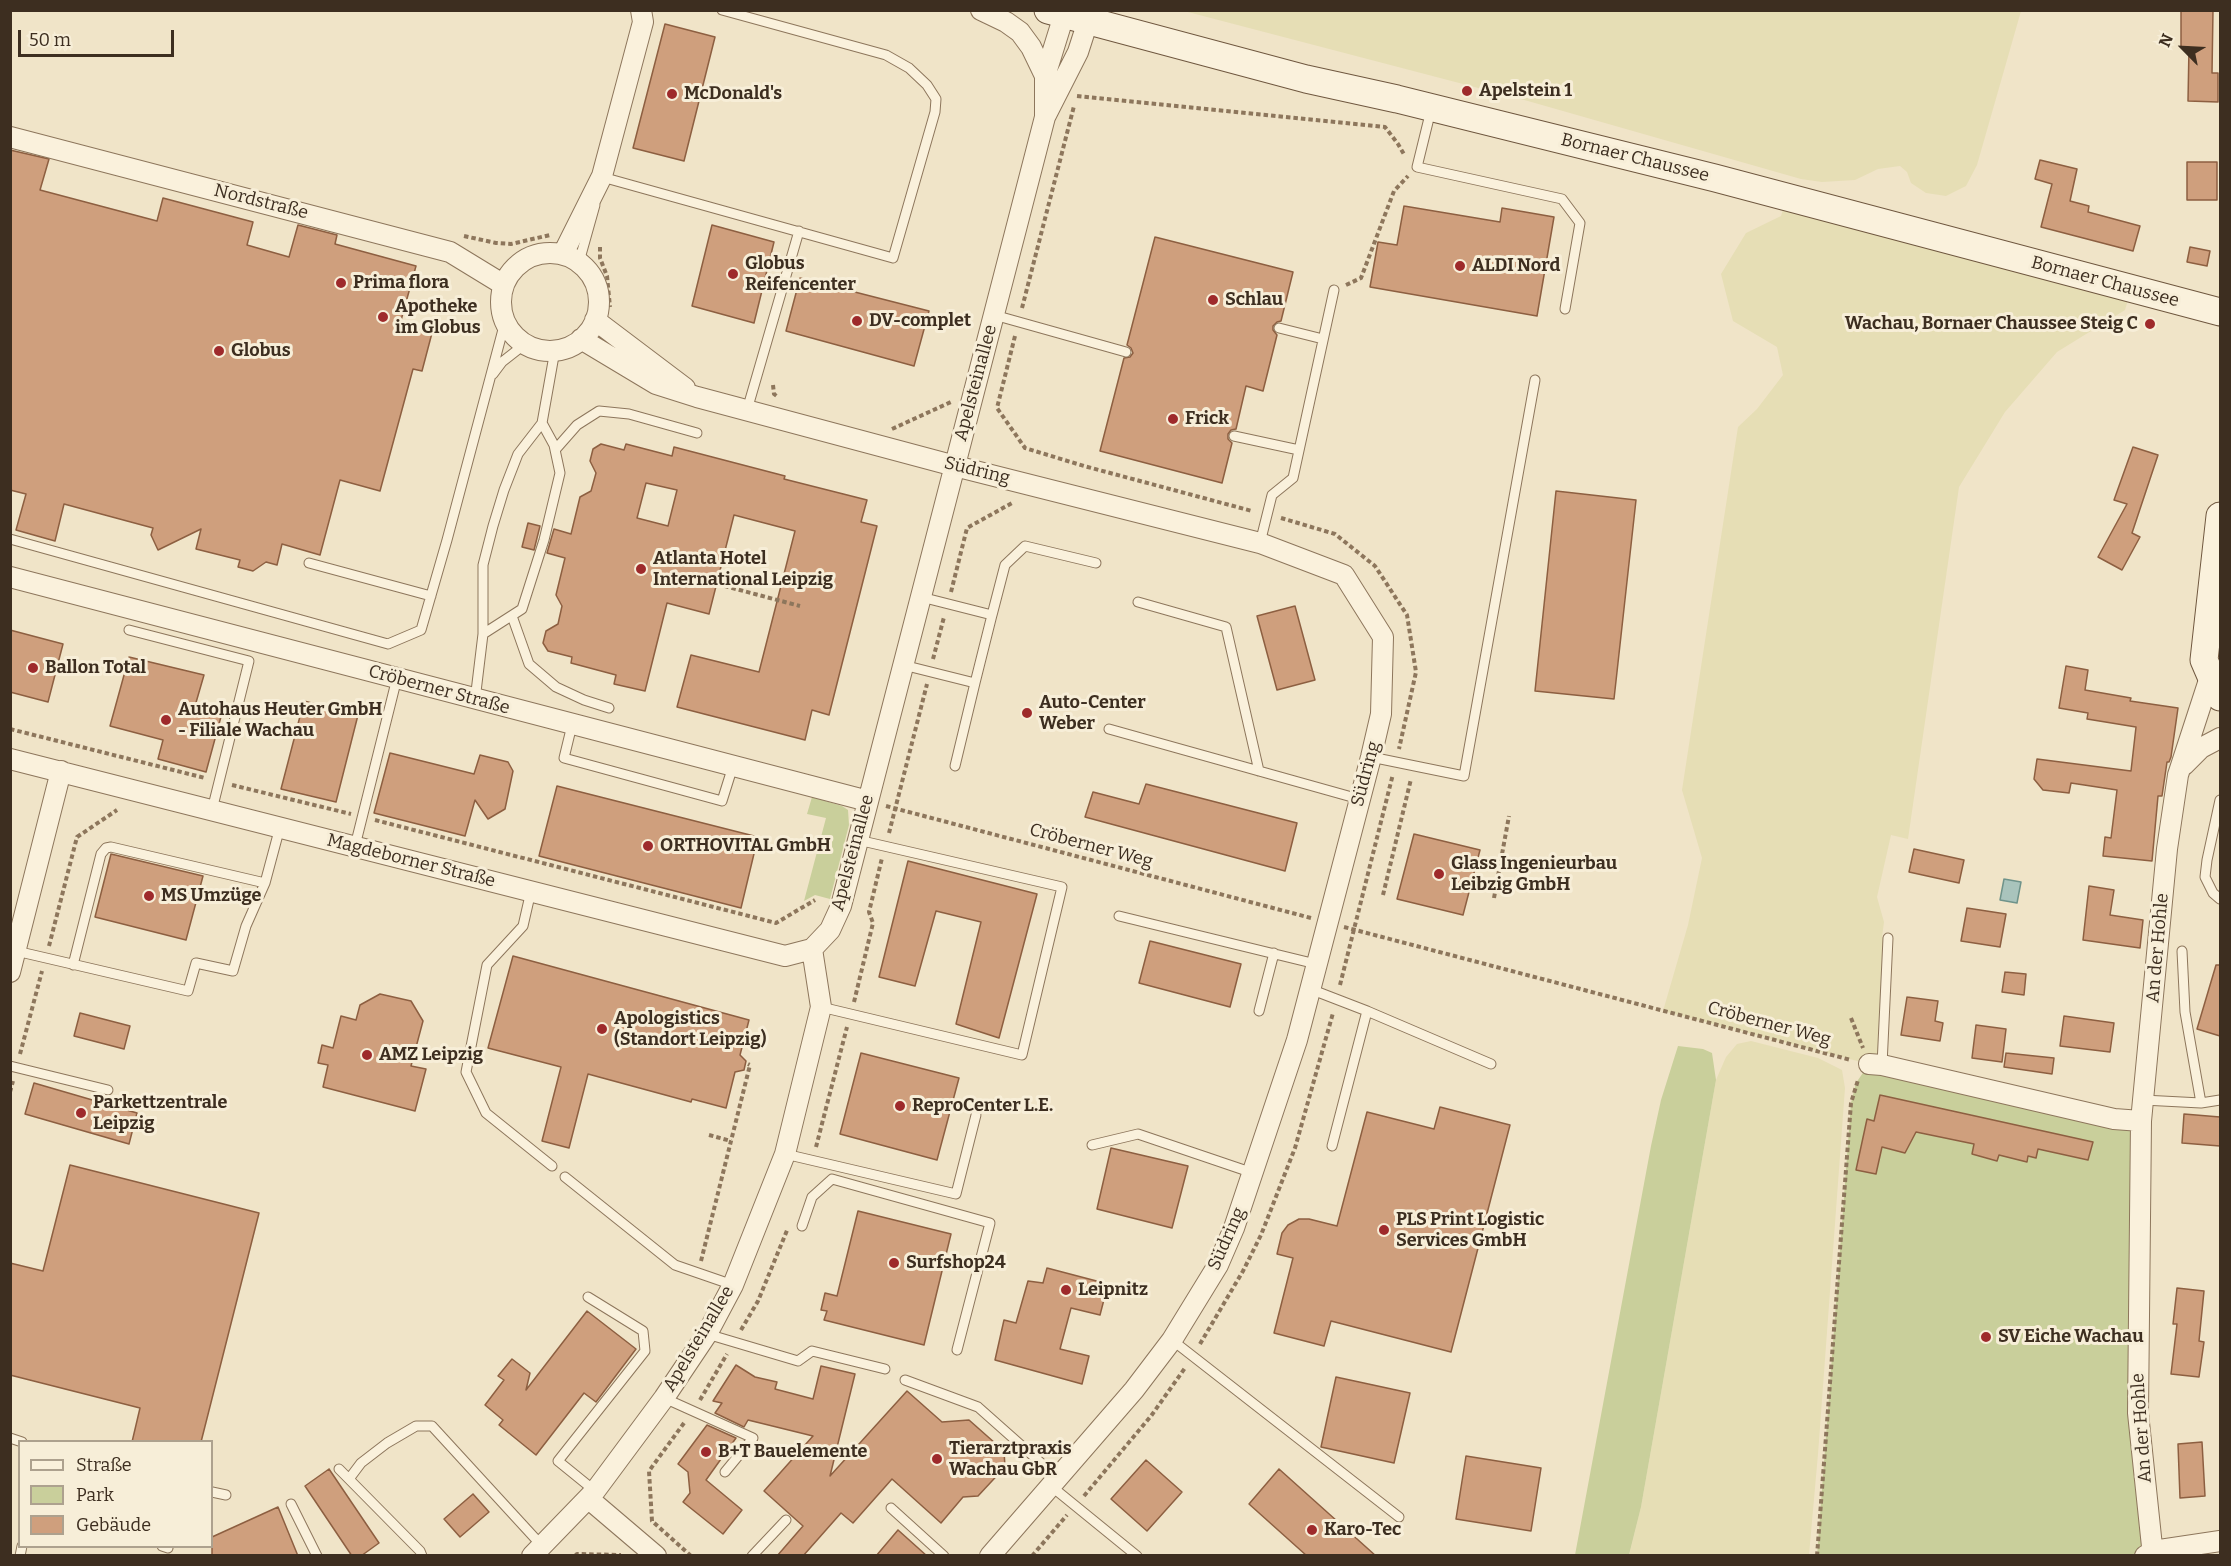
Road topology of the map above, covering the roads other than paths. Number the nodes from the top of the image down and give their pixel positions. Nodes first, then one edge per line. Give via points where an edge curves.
1 (641, 10) edge
2 (722, 10) edge
3 (981, 10) edge
4 (1067, 16) edge
5 (1044, 76) junction
6 (1431, 108) junction
7 (1046, 117) junction
8 (10, 137) edge
9 (602, 176) junction
10 (799, 231) junction
11 (571, 258) junction
12 (504, 285) junction
13 (1334, 290) road end
14 (1566, 309) dead end
15 (2220, 312) edge
16 (602, 314) junction
17 (994, 315) junction
18 (505, 322) junction
19 (1279, 328) dead end
20 (581, 339) junction
21 (1323, 339) junction
22 (525, 344) junction
23 (555, 350) junction
24 (1126, 352) dead end
25 (490, 378) junction
26 (1535, 380) dead end
27 (697, 397) junction
28 (747, 410) junction
29 (542, 423) junction
30 (697, 433) dead end
31 (1234, 436) dead end
32 (555, 450) junction
33 (1299, 450) junction
34 (955, 466) junction
35 (2220, 516) edge
36 (10, 539) edge
37 (1260, 543) junction
38 (309, 563) dead end
39 (1096, 563) dead end
40 (10, 577) edge
41 (431, 596) junction
42 (921, 597) junction
43 (1138, 602) dead end
44 (512, 615) junction
45 (992, 615) junction
46 (129, 630) dead end
47 (483, 634) junction
48 (903, 665) junction
49 (397, 678) junction
50 (975, 683) junction
51 (2215, 687) edge
52 (475, 700) junction
53 (609, 708) dead end
54 (572, 725) junction
55 (1109, 729) dead end
56 (2220, 738) edge
57 (1371, 757) junction
58 (10, 759) edge
59 (732, 766) junction
60 (955, 766) dead end
61 (61, 771) junction
62 (1259, 771) junction
63 (2178, 776) junction
64 (1359, 799) junction
65 (2220, 800) edge
66 (868, 801) junction
67 (212, 810) junction
68 (280, 827) junction
69 (858, 840) junction
70 (355, 846) junction
71 (265, 883) junction
72 (531, 891) junction
73 (2220, 899) edge
74 (1119, 916) dead end
75 (1888, 938) dead end
76 (812, 949) junction
77 (16, 951) junction
78 (2182, 951) dead end
79 (1274, 953) junction
80 (1316, 963) junction
81 (73, 965) junction
82 (10, 972) edge
83 (1310, 989) junction
84 (822, 1007) junction
85 (1259, 1011) dead end
86 (1367, 1011) junction
87 (1491, 1064) dead end
88 (1875, 1065) joint
89 (10, 1066) edge
90 (108, 1090) dead end
91 (2143, 1100) junction
92 (2220, 1100) edge
93 (2201, 1103) junction
94 (976, 1115) dead end
95 (2141, 1121) junction
96 (1092, 1145) dead end
97 (1332, 1146) dead end
98 (785, 1154) junction
99 (552, 1166) dead end
100 (1254, 1173) junction
101 (565, 1177) dead end
102 (802, 1226) dead end
103 (733, 1285) junction
104 (588, 1298) dead end
105 (707, 1334) junction
106 (1172, 1340) junction
107 (957, 1350) dead end
108 (885, 1369) dead end
109 (905, 1380) dead end
110 (664, 1398) junction
111 (339, 1469) dead end
112 (725, 1472) dead end
113 (349, 1479) junction
114 (1054, 1482) junction
115 (213, 1492) edge
116 (226, 1495) dead end
117 (592, 1495) junction
118 (291, 1504) dead end
119 (891, 1508) dead end
120 (1399, 1517) dead end
121 (786, 1520) dead end
122 (2220, 1540) edge
123 (537, 1551) edge
124 (2150, 1554) edge
125 (317, 1556) edge
126 (422, 1556) edge
127 (656, 1556) edge
128 (752, 1556) edge
129 (944, 1556) edge
130 (990, 1556) edge
131 (1137, 1556) edge

1 - 9 street via 643,22
2 - 10 lane via 886,55 909,68 936,99 893,258
3 - 5 street, Apelsteinallee via 1020,32
4 - 5 street, Apelsteinallee
4 - 6 main road, Bornaer Chaussee
4 - 7 street, Apelsteinallee via 1078,51
5 - 7 street, Apelsteinallee
6 - 14 lane via 1417,167 1562,199 1580,223
6 - 15 main road, Bornaer Chaussee via 1715,178
7 - 17 street, Apelsteinallee
8 - 12 street, Nordstraße via 452,243
9 - 10 lane
9 - 11 street
10 - 28 lane
11 - 12 street via 551,253 530,257 512,271
11 - 16 street via 588,271
12 - 18 street
13 - 21 lane
16 - 20 street
16 - 27 street, Südring
17 - 24 lane
17 - 34 street, Apelsteinallee
18 - 22 street
18 - 25 lane
19 - 21 lane
20 - 23 street
20 - 27 street, Südring via 656,384
21 - 33 lane
22 - 23 street
22 - 25 lane via 502,362
23 - 29 lane
25 - 41 lane
26 - 57 lane via 1464,776
27 - 28 street, Südring
28 - 34 street, Südring
29 - 32 lane
29 - 47 lane via 518,454 493,526 483,566
30 - 32 lane via 629,414 599,411 576,425
31 - 33 lane
32 - 44 lane via 560,473 544,540 522,609
33 - 37 lane via 1293,478 1272,495
34 - 37 street, Südring
34 - 42 street, Apelsteinallee
35 - 51 main road via 2204,660
36 - 41 lane via 388,644 420,630
37 - 57 street, Südring via 1344,574 1383,638 1381,714
38 - 41 lane
39 - 45 lane via 1025,546 1005,565
40 - 49 street, Cröberner Straße
42 - 45 lane
42 - 48 street, Apelsteinallee
43 - 62 lane via 1226,627
44 - 47 lane
44 - 53 lane via 529,664 556,687
45 - 50 lane
46 - 67 lane via 249,661
47 - 52 lane
48 - 50 lane
48 - 66 street, Apelsteinallee
49 - 52 street, Cröberner Straße
49 - 70 lane
50 - 60 lane
51 - 63 street, An der Hohle
52 - 54 street, Cröberner Straße
54 - 59 street, Cröberner Straße
54 - 59 lane via 564,758 722,801
55 - 62 lane
56 - 63 street via 2195,753
57 - 64 street, Südring
58 - 61 street, Magdeborner Straße
59 - 66 street, Cröberner Straße
61 - 67 street, Magdeborner Straße
61 - 77 street
62 - 64 lane
63 - 91 street, An der Hohle via 2167,849
64 - 80 street, Südring
65 - 73 lane via 2205,878
66 - 69 street, Apelsteinallee
67 - 68 street, Magdeborner Straße
68 - 70 street, Magdeborner Straße
68 - 71 lane
69 - 76 street, Apelsteinallee via 841,906 830,930
69 - 84 lane via 1062,887 1022,1055
70 - 72 street, Magdeborner Straße
71 - 81 lane via 246,926 233,971 196,963 188,991
71 - 81 lane via 106,848 101,854
72 - 76 street, Magdeborner Straße via 785,956
72 - 99 lane via 523,926 487,965 466,1072 486,1113
74 - 79 lane
75 - 88 lane
76 - 84 street, Apelsteinallee
77 - 81 lane
77 - 82 street
78 - 93 lane via 2185,1012
79 - 80 lane
79 - 85 lane
80 - 83 street, Südring
83 - 86 lane
83 - 100 street, Südring
84 - 98 street, Apelsteinallee
86 - 87 lane
86 - 97 lane
88 - 95 street via 2114,1119
89 - 90 lane
91 - 93 lane
91 - 95 street, An der Hohle
92 - 93 lane
94 - 98 lane via 956,1194
95 - 124 street, An der Hohle via 2138,1413
96 - 100 lane via 1138,1134
98 - 103 street, Apelsteinallee
100 - 106 street, Südring via 1218,1265
101 - 103 lane via 675,1265
102 - 107 lane via 812,1197 832,1179 990,1223
103 - 105 street, Apelsteinallee
104 - 117 lane via 643,1331 645,1350 558,1461
105 - 108 lane via 798,1361 812,1351
105 - 110 street, Apelsteinallee
106 - 114 street, Südring
106 - 120 lane
109 - 114 lane via 978,1407
110 - 112 lane via 753,1438
110 - 117 street, Apelsteinallee
111 - 113 lane
113 - 123 lane via 361,1463 387,1443 416,1426 432,1426
113 - 126 lane
114 - 130 street, Südring
114 - 131 lane
115 - 116 lane
117 - 123 street, Apelsteinallee
117 - 127 street
118 - 125 lane
119 - 129 lane
121 - 128 lane
122 - 124 street

